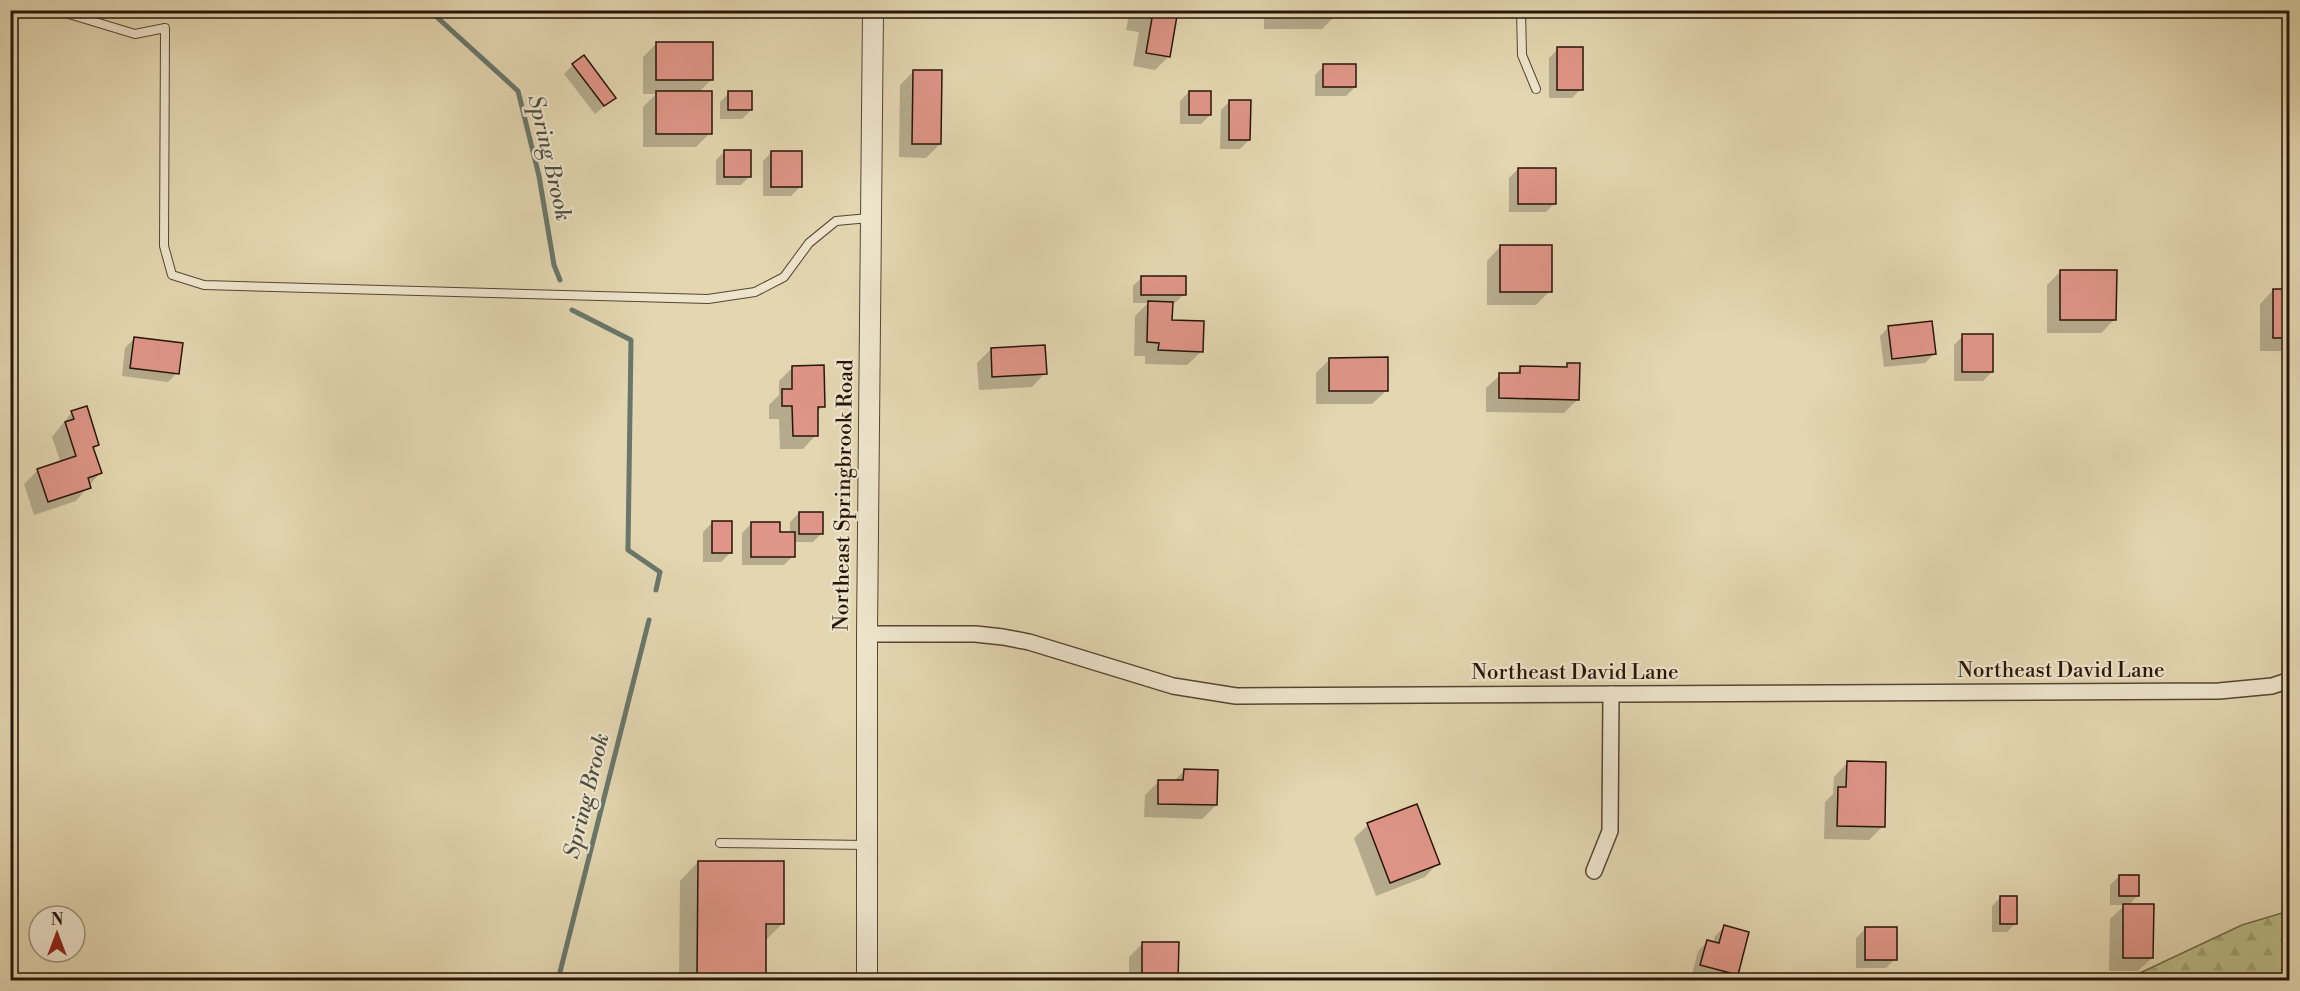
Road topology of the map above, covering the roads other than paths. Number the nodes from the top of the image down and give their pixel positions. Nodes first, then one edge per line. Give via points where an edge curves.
1 (873, 10) edge
2 (1521, 10) edge
3 (10, 12) edge
4 (1536, 89) dead end
5 (871, 218) junction
6 (867, 634) junction
7 (2289, 680) edge
8 (1611, 694) junction
9 (720, 843) dead end
10 (867, 845) junction
11 (1594, 871) dead end
12 (867, 981) edge

1 - 5 street, Northeast Springbrook Road
2 - 4 lane via 1522,55
3 - 5 lane via 59,11 135,34 165,28 164,246 172,275 204,285 708,299 755,292 784,277 809,243 836,221
5 - 6 street, Northeast Springbrook Road
6 - 8 street, Northeast David Lane via 1003,637 1173,686 1236,696
6 - 10 street, Northeast Springbrook Road
7 - 8 street, Northeast David Lane via 2272,686 2219,691
8 - 11 street via 1610,831
9 - 10 lane
10 - 12 street, Northeast Springbrook Road

